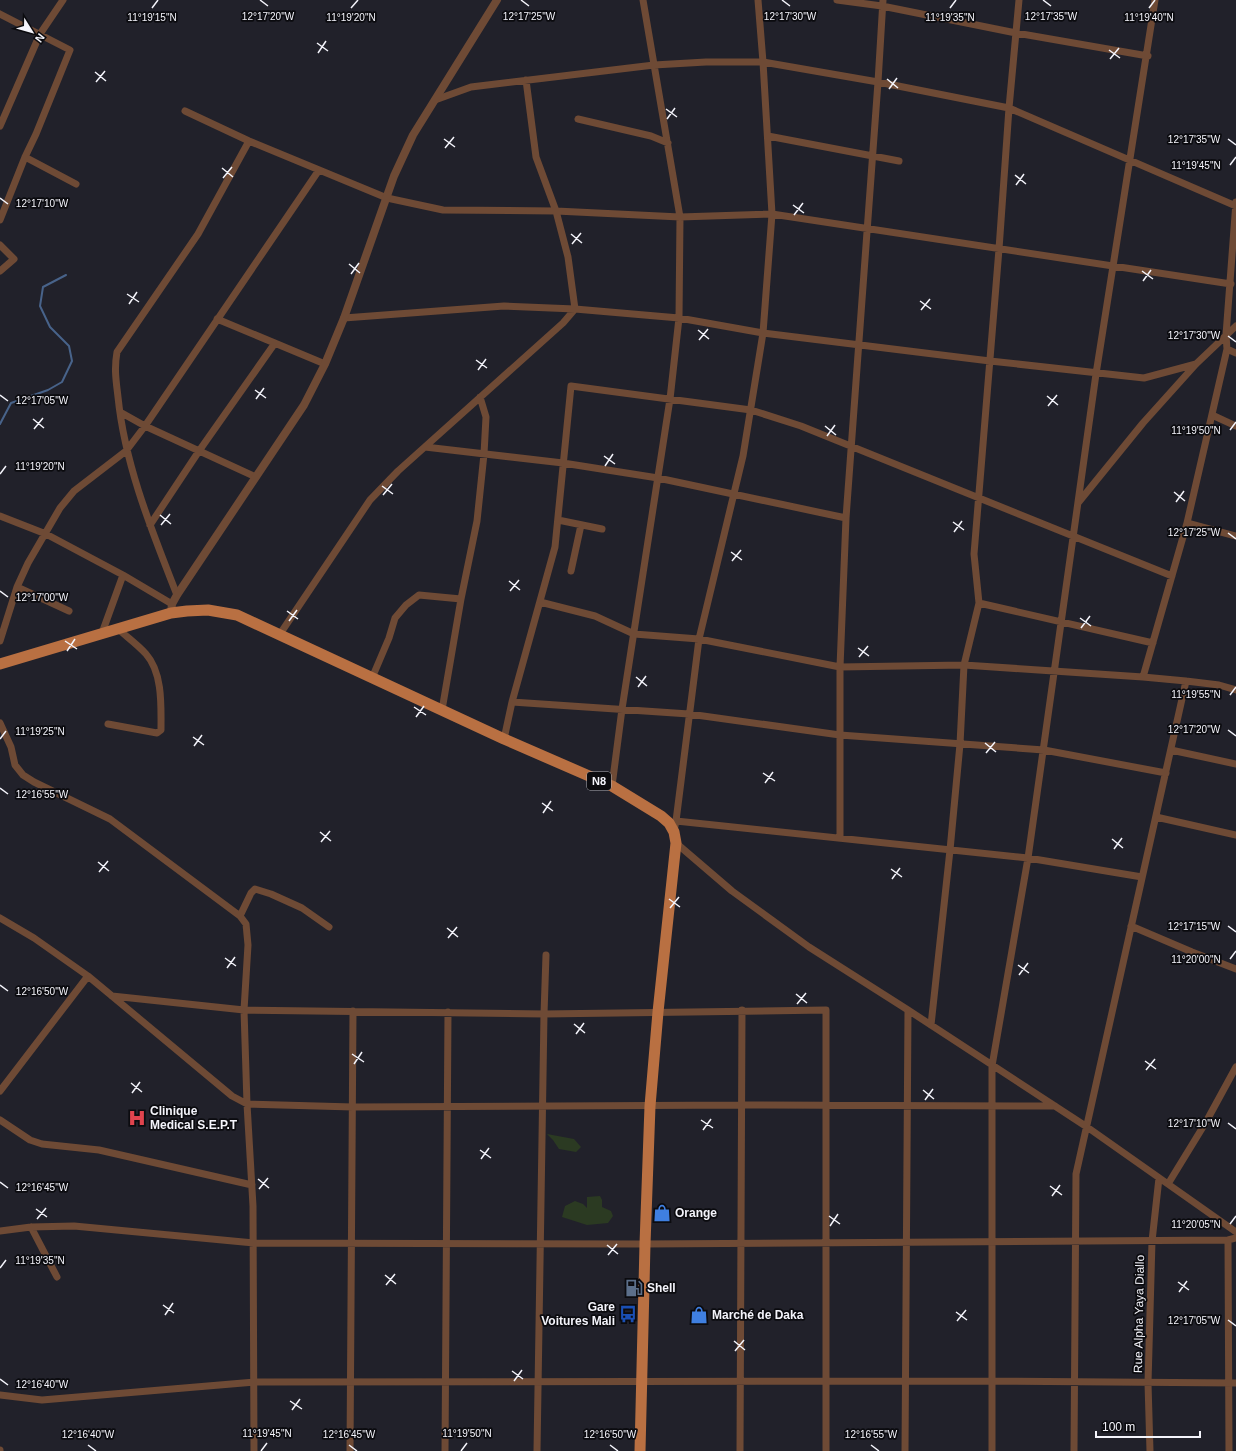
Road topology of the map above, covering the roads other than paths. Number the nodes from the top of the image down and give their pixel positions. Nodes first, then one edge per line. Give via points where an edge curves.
1 (63, 0) edge
2 (497, 0) edge
3 (642, 0) edge
4 (758, 0) edge
5 (837, 0) edge
6 (1020, 0) edge
7 (1155, 0) edge
8 (882, 3) edge
9 (0, 14) edge
10 (1016, 33) junction
11 (40, 34) junction
12 (1148, 56) junction
13 (763, 62) junction
14 (654, 65) junction
15 (526, 80) junction
16 (878, 82) junction
17 (435, 100) junction
18 (1009, 108) junction
19 (185, 111) dead end
20 (578, 119) dead end
21 (0, 126) edge
22 (768, 136) junction
23 (249, 141) junction
24 (668, 143) junction
25 (872, 156) junction
26 (25, 157) junction
27 (1130, 160) junction
28 (899, 161) dead end
29 (319, 170) junction
30 (76, 184) dead end
31 (386, 198) junction
32 (1236, 204) edge
33 (556, 211) junction
34 (772, 214) junction
35 (680, 217) junction
36 (0, 220) edge
37 (867, 229) junction
38 (0, 245) edge
39 (999, 249) junction
40 (1113, 266) junction
41 (0, 271) edge
42 (1231, 284) junction
43 (575, 309) junction
44 (344, 318) junction
45 (679, 318) junction
46 (217, 319) junction
47 (1236, 326) edge
48 (763, 332) junction
49 (1226, 335) junction
50 (275, 343) junction
51 (859, 345) junction
52 (1228, 349) junction
53 (1236, 353) edge
54 (990, 361) junction
55 (325, 364) junction
56 (1196, 364) junction
57 (1096, 374) junction
58 (480, 397) junction
59 (670, 399) junction
60 (751, 410) junction
61 (120, 412) junction
62 (1212, 414) junction
63 (145, 426) junction
64 (1236, 426) edge
65 (425, 447) junction
66 (851, 447) junction
67 (126, 451) junction
68 (199, 451) junction
69 (484, 454) junction
70 (563, 463) junction
71 (256, 477) junction
72 (658, 478) junction
73 (734, 493) junction
74 (979, 498) junction
75 (1078, 503) junction
76 (0, 516) edge
77 (846, 518) junction
78 (558, 520) junction
79 (1187, 523) junction
80 (150, 525) junction
81 (582, 525) junction
82 (602, 529) dead end
83 (46, 534) junction
84 (1073, 536) junction
85 (1236, 536) edge
86 (571, 571) dead end
87 (123, 575) junction
88 (1172, 576) junction
89 (17, 587) junction
90 (177, 595) junction
91 (461, 599) junction
92 (540, 602) junction
93 (979, 603) junction
94 (172, 609) junction
95 (69, 611) dead end
96 (1061, 622) junction
97 (118, 629) junction
98 (102, 633) junction
99 (280, 634) junction
100 (634, 634) junction
101 (699, 639) junction
102 (0, 641) edge
103 (1153, 643) junction
104 (0, 664) edge
105 (964, 665) junction
106 (840, 667) junction
107 (1055, 671) junction
108 (1143, 677) junction
109 (372, 678) junction
110 (1186, 681) junction
111 (1236, 690) edge
112 (512, 702) junction
113 (622, 709) junction
114 (442, 710) junction
115 (690, 714) junction
116 (0, 724) edge
117 (108, 724) dead end
118 (840, 735) junction
119 (504, 739) junction
120 (960, 744) junction
121 (1044, 750) junction
122 (1171, 750) junction
123 (1236, 764) edge
124 (1166, 773) junction
125 (612, 786) junction
126 (1156, 817) junction
127 (675, 826) junction
128 (1236, 835) edge
129 (840, 838) junction
130 (676, 843) junction
131 (950, 850) junction
132 (1028, 858) junction
133 (1142, 877) junction
134 (240, 916) junction
135 (0, 918) edge
136 (1132, 926) junction
137 (330, 927) dead end
138 (546, 955) dead end
139 (1236, 969) edge
140 (88, 976) junction
141 (112, 996) junction
142 (244, 1010) junction
143 (742, 1010) junction
144 (908, 1010) junction
145 (353, 1011) junction
146 (448, 1012) junction
147 (658, 1012) junction
148 (544, 1014) junction
149 (931, 1025) junction
150 (992, 1066) junction
151 (1236, 1067) edge
152 (0, 1091) edge
153 (247, 1104) junction
154 (742, 1105) junction
155 (448, 1106) junction
156 (542, 1106) junction
157 (650, 1106) junction
158 (826, 1106) junction
159 (907, 1106) junction
160 (991, 1106) junction
161 (1055, 1106) junction
162 (353, 1107) junction
163 (0, 1120) edge
164 (1087, 1127) junction
165 (1159, 1178) junction
166 (1168, 1184) junction
167 (252, 1185) junction
168 (31, 1227) junction
169 (0, 1230) edge
170 (1236, 1232) edge
171 (1236, 1238) edge
172 (1228, 1240) junction
173 (1076, 1241) junction
174 (1152, 1241) junction
175 (907, 1242) junction
176 (991, 1242) junction
177 (254, 1243) junction
178 (352, 1243) junction
179 (826, 1243) junction
180 (446, 1244) junction
181 (540, 1244) junction
182 (645, 1244) junction
183 (741, 1244) junction
184 (56, 1277) dead end
185 (538, 1381) junction
186 (740, 1381) junction
187 (992, 1381) junction
188 (255, 1382) junction
189 (351, 1382) junction
190 (445, 1382) junction
191 (642, 1382) junction
192 (826, 1382) junction
193 (906, 1382) junction
194 (1075, 1382) junction
195 (1148, 1383) junction
196 (1232, 1383) edge
197 (0, 1396) edge
198 (254, 1451) edge
199 (350, 1451) edge
200 (444, 1451) edge
201 (537, 1451) edge
202 (640, 1451) edge
203 (740, 1451) edge
204 (826, 1451) edge
205 (905, 1451) edge
206 (992, 1451) edge
207 (1074, 1451) edge
208 (1150, 1451) edge
209 (1229, 1451) edge

1 - 11 street
2 - 17 street
3 - 14 street
4 - 13 street
5 - 8 street
6 - 10 street
7 - 12 street
8 - 10 street
8 - 16 street
9 - 11 street
10 - 12 street
10 - 18 street
11 - 21 street
11 - 26 street via 70,50
12 - 27 street
13 - 14 street
13 - 16 street
13 - 22 street
14 - 15 street
14 - 24 street
15 - 17 street via 471,87
15 - 33 street via 536,158
16 - 18 street
16 - 25 street
17 - 31 street via 413,135
18 - 27 street
18 - 39 street
19 - 23 street
20 - 24 street via 651,136
22 - 25 street
22 - 34 street
23 - 29 street
23 - 61 street via 198,234 117,352 115,366
24 - 35 street
25 - 28 street
25 - 37 street
26 - 30 street
26 - 36 street
27 - 32 street
27 - 40 street
29 - 31 street
29 - 46 street
31 - 33 street via 443,210
31 - 44 street
32 - 42 street
33 - 35 street
33 - 43 street via 568,257
34 - 35 street
34 - 37 street
34 - 48 street
35 - 45 street
37 - 39 street
37 - 51 street
38 - 41 street via 14,259
39 - 40 street
39 - 54 street
40 - 42 street
40 - 57 street
42 - 49 street
43 - 44 street via 504,306
43 - 45 street
43 - 58 street via 563,323
44 - 55 street
45 - 48 street
45 - 59 street
46 - 50 street
46 - 63 street
47 - 49 street
48 - 51 street
48 - 60 street
49 - 52 street
49 - 56 street
50 - 55 street
50 - 68 street
51 - 54 street
51 - 66 street
52 - 53 street
52 - 62 street
54 - 57 street
54 - 74 street
55 - 71 street via 304,405
56 - 57 street via 1144,378
56 - 75 street via 1143,422
57 - 75 street
58 - 65 street
58 - 69 street via 486,417
59 - 60 street
59 - 70 street via 571,386
59 - 72 street
60 - 66 street via 801,426
60 - 73 street
61 - 63 street
61 - 67 street
62 - 64 street
62 - 79 street
63 - 67 street
63 - 68 street
65 - 69 street
65 - 99 street via 398,470 370,500
66 - 74 street
66 - 77 street
67 - 80 street
67 - 83 street via 74,491 60,508
68 - 71 street
68 - 80 street
69 - 70 street
69 - 91 street via 477,521
70 - 72 street
70 - 78 street
71 - 90 street
72 - 73 street
72 - 100 street
73 - 77 street
73 - 101 street
74 - 84 street
74 - 93 street via 974,554
75 - 84 street
76 - 83 street
77 - 106 street
78 - 81 street
78 - 92 street via 555,547
79 - 85 street
79 - 88 street
80 - 90 street
81 - 82 street
81 - 86 street
83 - 87 street
83 - 89 street
84 - 88 street
84 - 96 street
87 - 94 street
87 - 98 street
88 - 103 street
89 - 95 street
89 - 102 street
90 - 94 street
91 - 109 street via 418,595 410,601 395,618
91 - 114 street
92 - 100 street via 595,616
92 - 112 street
93 - 96 street
93 - 105 street
94 - 97 main road, N8
94 - 99 main road, N8 via 208,610 237,615
96 - 103 street
96 - 107 street
97 - 98 main road, N8
97 - 117 street via 147,655 153,665 159,684 161,730 157,733
98 - 104 main road, N8
99 - 109 main road, N8
100 - 101 street
100 - 113 street
101 - 106 street
101 - 115 street
103 - 108 street
105 - 106 street
105 - 107 street
105 - 120 street
106 - 118 street
107 - 108 street
107 - 121 street
108 - 110 street
109 - 114 main road, N8
110 - 111 street
110 - 122 street
112 - 113 street
112 - 119 street
113 - 115 street
113 - 125 street
114 - 119 main road, N8
115 - 118 street
115 - 127 street
116 - 134 street via 11,746 15,765 23,775 110,819
118 - 120 street
118 - 129 street
119 - 125 main road, N8
120 - 121 street
120 - 131 street
121 - 124 street
121 - 132 street
122 - 123 street
122 - 124 street
124 - 126 street
125 - 127 main road, N8
126 - 128 street
126 - 133 street
127 - 129 street
127 - 130 main road, N8
129 - 131 street
130 - 144 street via 732,891 809,946
130 - 147 main road, N8
131 - 132 street
131 - 149 street
132 - 133 street
132 - 150 street
133 - 136 street
134 - 137 street via 255,889 302,908
134 - 142 street via 246,924 248,945
135 - 140 street via 34,938
136 - 139 street
136 - 164 street
138 - 148 street
140 - 141 street
140 - 152 street
141 - 142 street
141 - 153 street via 232,1096
142 - 145 street
142 - 153 street
143 - 147 street
143 - 154 street
143 - 158 street via 826,1010
144 - 149 street
144 - 159 street
145 - 146 street
145 - 162 street
146 - 148 street
146 - 155 street
147 - 148 street
147 - 157 main road, N8
148 - 156 street
149 - 150 street
150 - 160 street
150 - 161 street
151 - 166 street
153 - 162 street
153 - 167 street
154 - 157 street
154 - 158 street
154 - 183 street
155 - 156 street
155 - 162 street
155 - 180 street
156 - 157 street
156 - 181 street
157 - 182 main road, N8
158 - 159 street
158 - 179 street
159 - 160 street
159 - 175 street
160 - 161 street
160 - 176 street
161 - 164 street
162 - 178 street
163 - 167 street via 30,1140 42,1144 99,1150
164 - 165 street
164 - 173 street via 1076,1174
165 - 166 street
165 - 174 street, Rue Alpha Yaya Diallo
166 - 170 street
167 - 177 street
168 - 169 street
168 - 177 street via 74,1226
168 - 184 street
171 - 172 street
172 - 174 street
172 - 196 street
173 - 174 street
173 - 176 street
173 - 194 street
174 - 195 street, Rue Alpha Yaya Diallo
175 - 176 street
175 - 179 street
175 - 193 street
176 - 187 street
177 - 178 street
177 - 188 street
178 - 180 street
178 - 189 street
179 - 183 street
179 - 192 street
180 - 181 street
180 - 190 street
181 - 182 street
181 - 185 street
182 - 183 street
182 - 191 main road, N8
183 - 186 street
185 - 190 street
185 - 191 street
185 - 201 street
186 - 191 street
186 - 192 street
186 - 203 street
187 - 193 street
187 - 194 street
187 - 206 street
188 - 189 street
188 - 197 street via 42,1400
188 - 198 street
189 - 190 street
189 - 199 street
190 - 200 street
191 - 202 main road, N8
192 - 193 street
192 - 204 street
193 - 205 street
194 - 195 street
194 - 207 street
195 - 196 street
195 - 208 street, Rue Alpha Yaya Diallo
196 - 209 street

